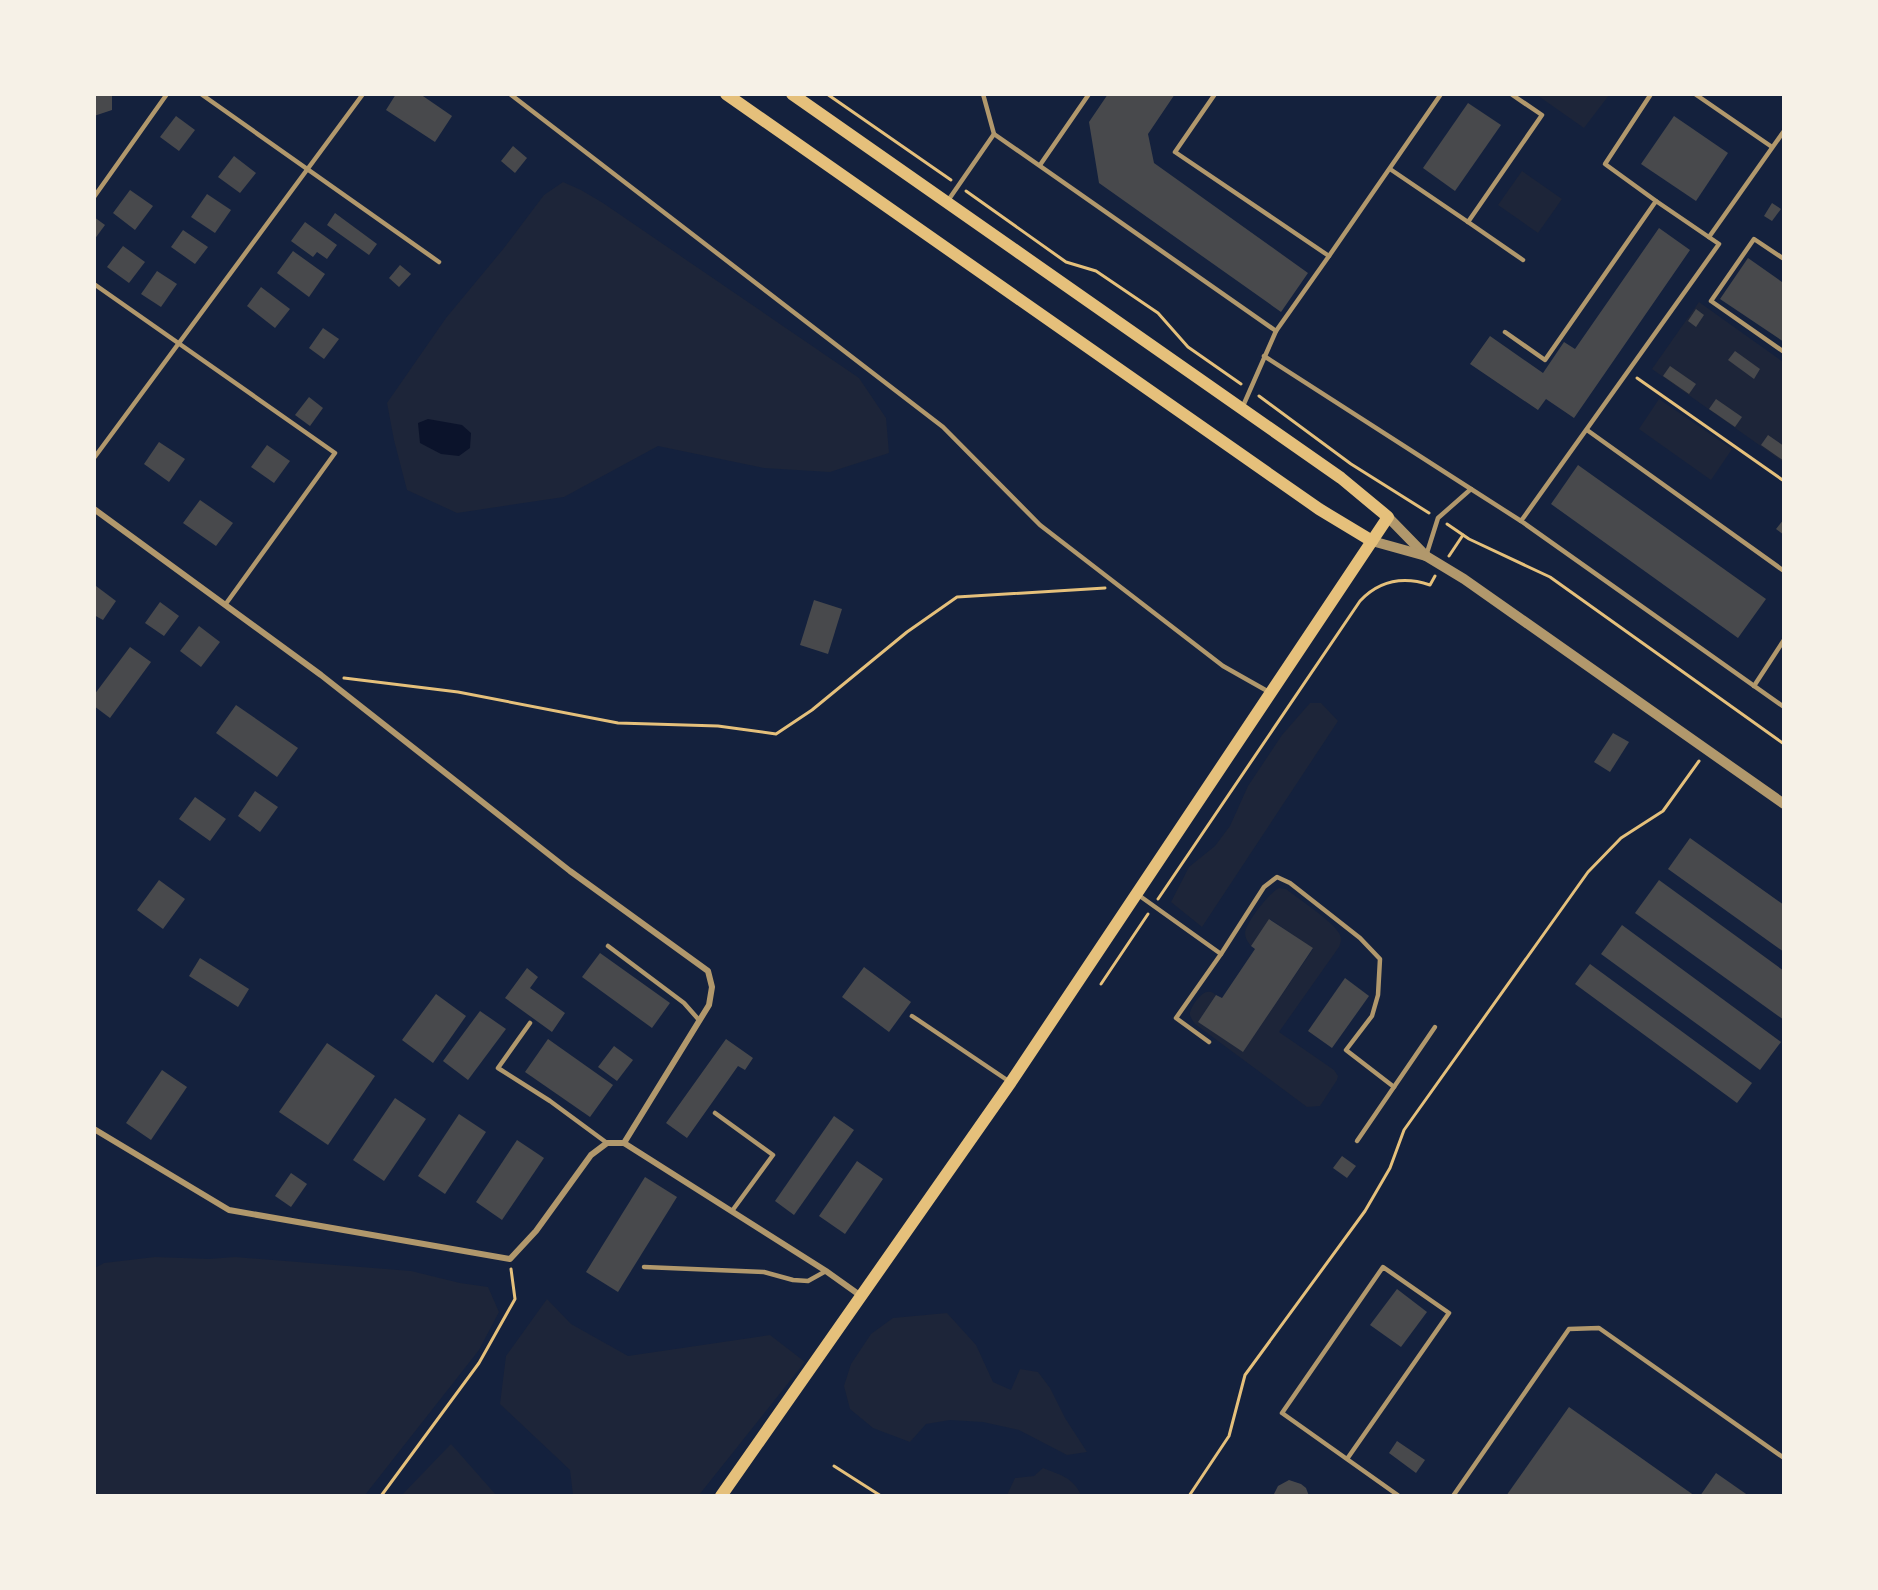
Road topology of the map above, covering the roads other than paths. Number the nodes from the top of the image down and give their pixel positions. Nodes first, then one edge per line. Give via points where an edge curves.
1 (167, 94) edge
2 (201, 94) edge
3 (363, 94) edge
4 (510, 94) edge
5 (726, 94) edge
6 (792, 94) edge
7 (983, 94) edge
8 (1089, 94) edge
9 (1215, 94) edge
10 (1441, 94) edge
11 (1511, 94) edge
12 (1651, 94) edge
13 (1695, 94) edge
14 (1784, 131) edge
15 (994, 134) junction
16 (1772, 147) junction
17 (1040, 165) junction
18 (307, 169) junction
19 (1390, 169) junction
20 (94, 197) edge
21 (1656, 201) junction
22 (946, 203) junction
23 (1468, 222) junction
24 (1709, 237) junction
25 (1329, 256) junction
26 (1784, 259) edge
27 (1523, 260) dead end
28 (439, 262) dead end
29 (94, 284) edge
30 (1276, 331) junction
31 (1505, 332) dead end
32 (179, 342) junction
33 (1784, 352) edge
34 (1264, 356) junction
35 (1242, 409) junction
36 (1587, 430) junction
37 (94, 458) edge
38 (1471, 489) junction
39 (94, 509) edge
40 (1388, 517) junction
41 (1521, 521) junction
42 (1372, 542) junction
43 (1426, 556) junction
44 (1784, 571) edge
45 (225, 604) junction
46 (1784, 640) edge
47 (1754, 686) junction
48 (1271, 693) junction
49 (1784, 707) edge
50 (1784, 804) edge
51 (1137, 894) junction
52 (608, 946) dead end
53 (1221, 954) junction
54 (912, 1016) dead end
55 (699, 1020) junction
56 (530, 1023) dead end
57 (1435, 1027) dead end
58 (1209, 1042) dead end
59 (1011, 1082) junction
60 (1394, 1087) junction
61 (715, 1113) dead end
62 (94, 1129) edge
63 (1357, 1141) dead end
64 (607, 1143) junction
65 (624, 1143) junction
66 (732, 1211) junction
67 (644, 1267) dead end
68 (826, 1271) junction
69 (861, 1296) junction
70 (1784, 1458) edge
71 (1347, 1459) junction
72 (722, 1495) edge
73 (1399, 1496) edge
74 (1453, 1496) edge

1 - 20 lane
2 - 18 lane
3 - 18 lane
4 - 48 lane via 943,427 1040,525 1223,666
5 - 42 main road
6 - 22 main road
7 - 15 lane
8 - 17 lane
9 - 25 lane via 1175,152
10 - 19 lane
11 - 23 lane via 1542,116
12 - 21 lane via 1605,164
13 - 16 lane
14 - 16 lane
15 - 17 lane
15 - 22 lane
16 - 24 lane
17 - 30 lane
18 - 28 lane
18 - 32 lane
19 - 23 lane
19 - 25 lane
21 - 24 lane
21 - 31 lane via 1545,360
22 - 35 main road
23 - 27 lane
24 - 36 lane via 1719,244
25 - 30 lane
26 - 33 lane via 1754,239 1711,301
29 - 32 lane
30 - 34 lane
32 - 37 lane
32 - 45 lane via 335,453
34 - 35 lane
34 - 38 lane
35 - 40 main road via 1341,478
36 - 41 lane
36 - 44 lane
38 - 41 lane
38 - 43 lane via 1438,518
39 - 45 street
40 - 42 main road
40 - 43 street
41 - 47 lane
42 - 43 street
42 - 48 main road
43 - 50 street via 1474,585
45 - 55 street via 570,872 708,971 712,987 709,1005
46 - 47 lane
47 - 49 lane
48 - 51 main road
51 - 53 lane
51 - 59 main road
52 - 55 lane via 684,1003
53 - 58 lane via 1176,1018
53 - 60 lane via 1264,887 1277,877 1290,883 1360,938 1380,959 1378,995 1372,1016 1346,1050
54 - 59 lane
55 - 65 street
56 - 64 lane via 498,1068
57 - 60 lane
59 - 69 main road
60 - 63 lane
61 - 66 lane via 773,1155
62 - 64 street via 229,1210 510,1259 536,1231 591,1155
64 - 65 street
65 - 66 street
66 - 68 street
67 - 68 lane via 764,1272 808,1281
68 - 69 street
69 - 72 main road
70 - 74 lane via 1599,1328 1569,1329
71 - 71 lane via 1449,1313 1383,1267 1281,1413
71 - 73 lane

